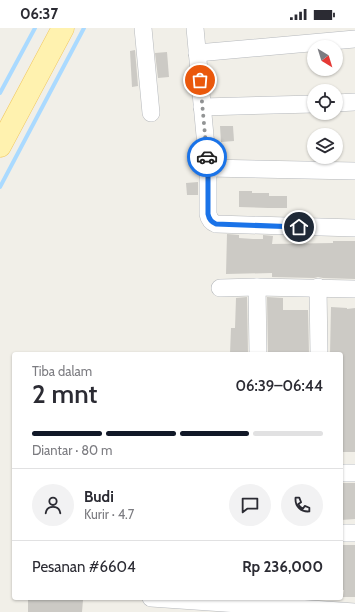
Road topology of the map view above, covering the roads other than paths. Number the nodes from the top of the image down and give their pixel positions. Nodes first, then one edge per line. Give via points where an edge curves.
1 (64, 28) edge
2 (143, 28) edge
3 (195, 28) edge
4 (355, 39) edge
5 (197, 53) junction
6 (355, 102) edge
7 (343, 103) edge
8 (307, 104) edge
9 (202, 107) junction
10 (151, 113) dead end
11 (0, 146) edge
12 (208, 168) junction
13 (355, 171) edge
14 (355, 228) edge
15 (257, 287) junction
16 (318, 287) junction
17 (220, 288) dead end
18 (355, 288) edge
19 (258, 352) edge
20 (319, 352) edge
21 (343, 473) edge
22 (355, 473) edge
23 (343, 533) edge
24 (355, 533) edge
25 (158, 600) edge
26 (177, 606) edge
27 (355, 612) edge

1 - 11 main road
2 - 10 street
3 - 5 street
4 - 5 street
5 - 9 street
6 - 7 street
8 - 9 street
9 - 12 street
12 - 13 street
12 - 14 street via 208,214 216,224
15 - 16 street
15 - 17 street
15 - 19 street
16 - 18 street
16 - 20 street
21 - 22 street
23 - 24 street
25 - 26 street
26 - 27 street

